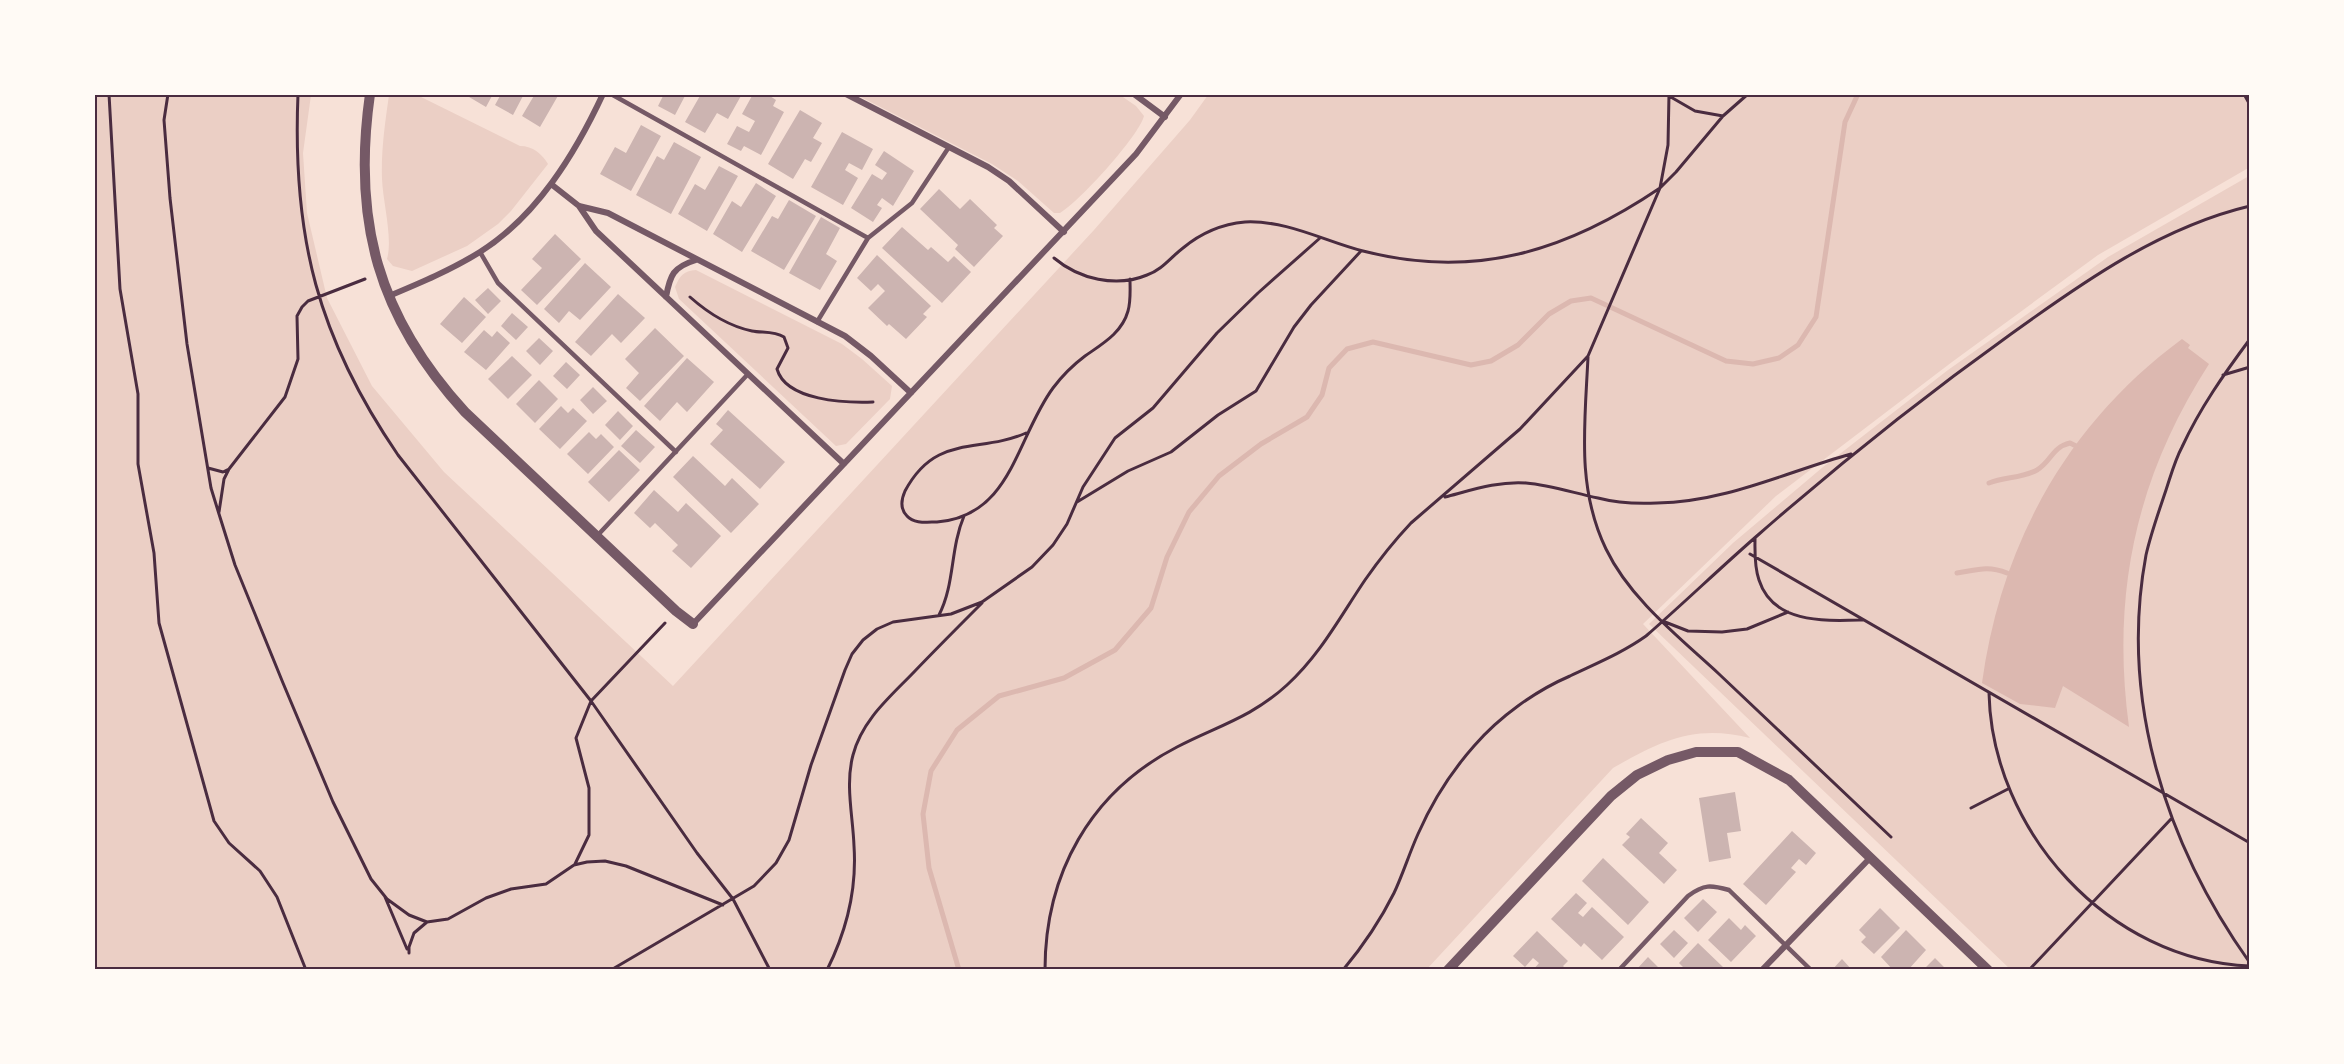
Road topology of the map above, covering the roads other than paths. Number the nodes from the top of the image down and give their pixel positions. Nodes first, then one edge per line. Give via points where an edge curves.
1 (370, 94) edge
2 (603, 94) edge
3 (611, 94) edge
4 (846, 94) edge
5 (1134, 94) edge
6 (1181, 94) edge
7 (1166, 117) junction
8 (949, 147) junction
9 (551, 184) junction
10 (579, 206) junction
11 (1064, 232) junction
12 (868, 238) junction
13 (480, 252) junction
14 (696, 260) junction
15 (389, 296) junction
16 (666, 297) junction
17 (817, 322) junction
18 (748, 374) junction
19 (911, 393) junction
20 (676, 452) junction
21 (844, 464) junction
22 (597, 536) junction
23 (693, 624) joint
24 (1871, 857) junction
25 (1785, 945) junction
26 (1448, 969) edge
27 (1619, 969) edge
28 (1762, 969) edge
29 (1811, 969) edge
30 (1988, 969) edge

1 - 15 street via 363,162 365,204 374,251
2 - 9 street via 585,133
3 - 12 lane
4 - 8 street
5 - 7 street
6 - 7 street
7 - 11 street
8 - 11 street via 1009,181
8 - 12 lane via 912,203
9 - 10 street
9 - 13 street via 502,236
10 - 14 street via 608,213
10 - 16 street via 596,231
11 - 19 street
12 - 17 lane
13 - 15 street
13 - 20 lane via 498,283
14 - 16 street via 675,270
14 - 17 street
15 - 22 street via 417,351 442,386
16 - 18 street
17 - 19 street via 845,336
18 - 20 lane
18 - 21 street
19 - 21 street
20 - 22 lane
21 - 23 street
22 - 23 street
24 - 25 street
24 - 26 street via 1789,780 1738,752 1696,752 1637,775 1611,796
24 - 30 street
25 - 27 lane via 1729,890 1699,887
25 - 28 street
25 - 29 lane

